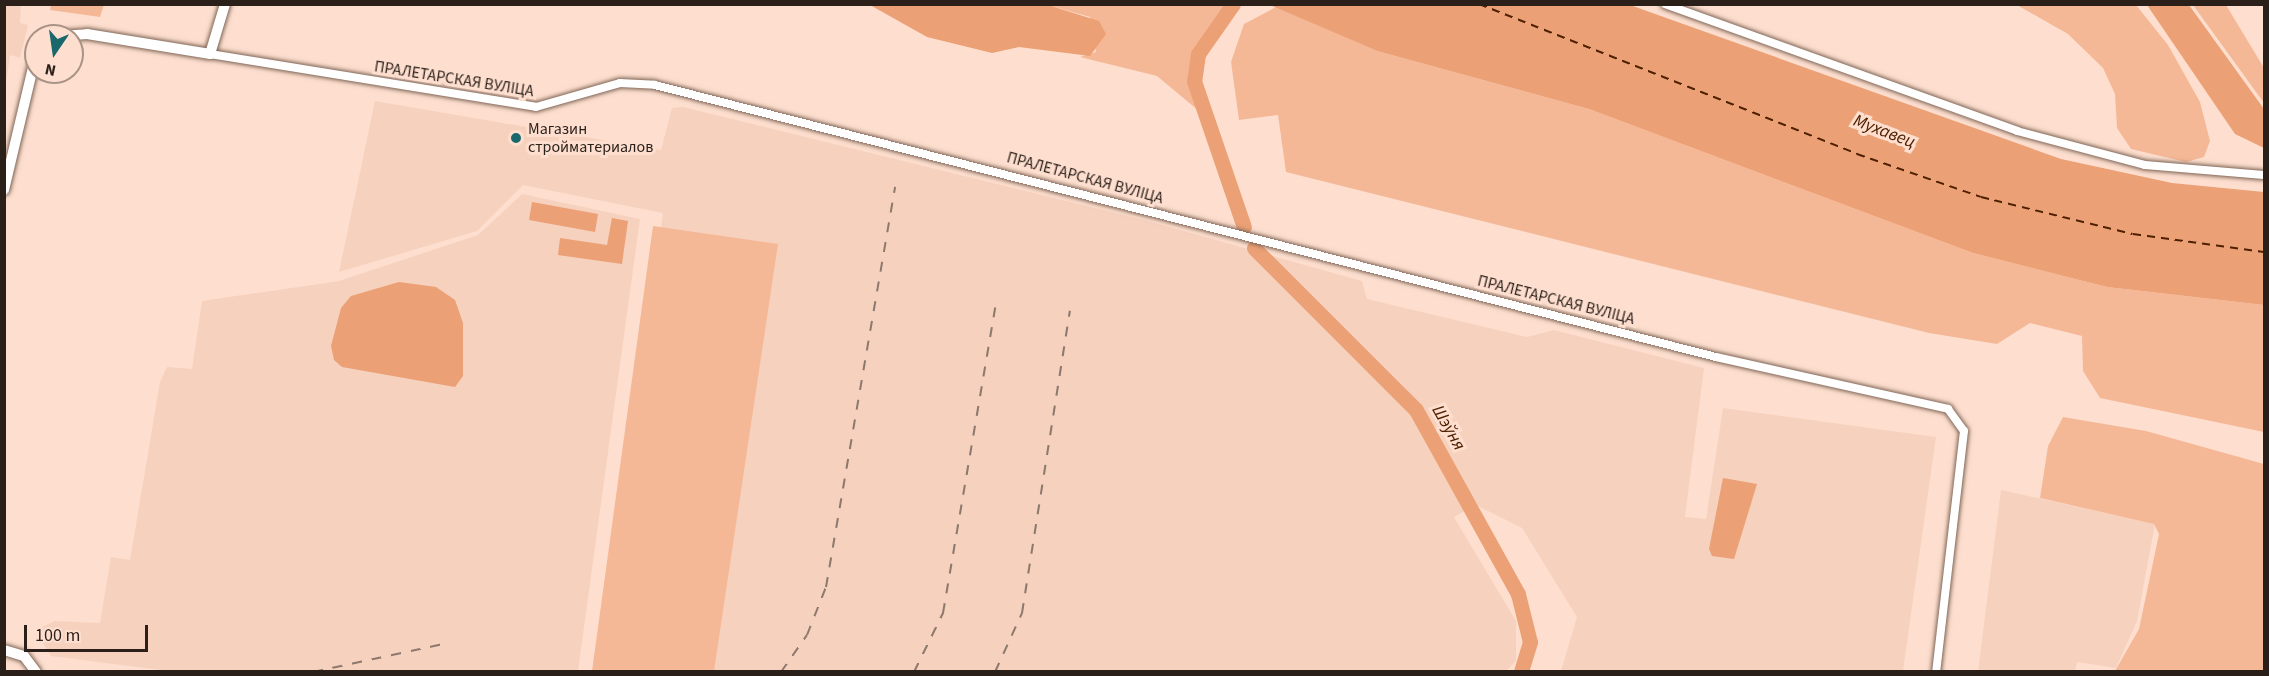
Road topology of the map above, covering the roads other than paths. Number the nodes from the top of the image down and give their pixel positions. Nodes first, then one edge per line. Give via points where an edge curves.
1 (225, 4) edge
2 (1665, 4) edge
3 (84, 34) edge
4 (210, 54) junction
5 (29, 84) edge
6 (2265, 175) edge
7 (4, 190) edge
8 (4, 650) edge
9 (36, 672) edge
10 (1936, 672) edge

1 - 4 main road
2 - 6 street via 2017,131 2145,165
3 - 4 main road, ПРАЛЕТАРСКАЯ ВУЛІЦА
4 - 10 street, ПРАЛЕТАРСКАЯ ВУЛІЦА via 536,108 620,83 655,85 1705,354 1948,409 1964,431
5 - 7 main road
8 - 9 main road via 24,656

